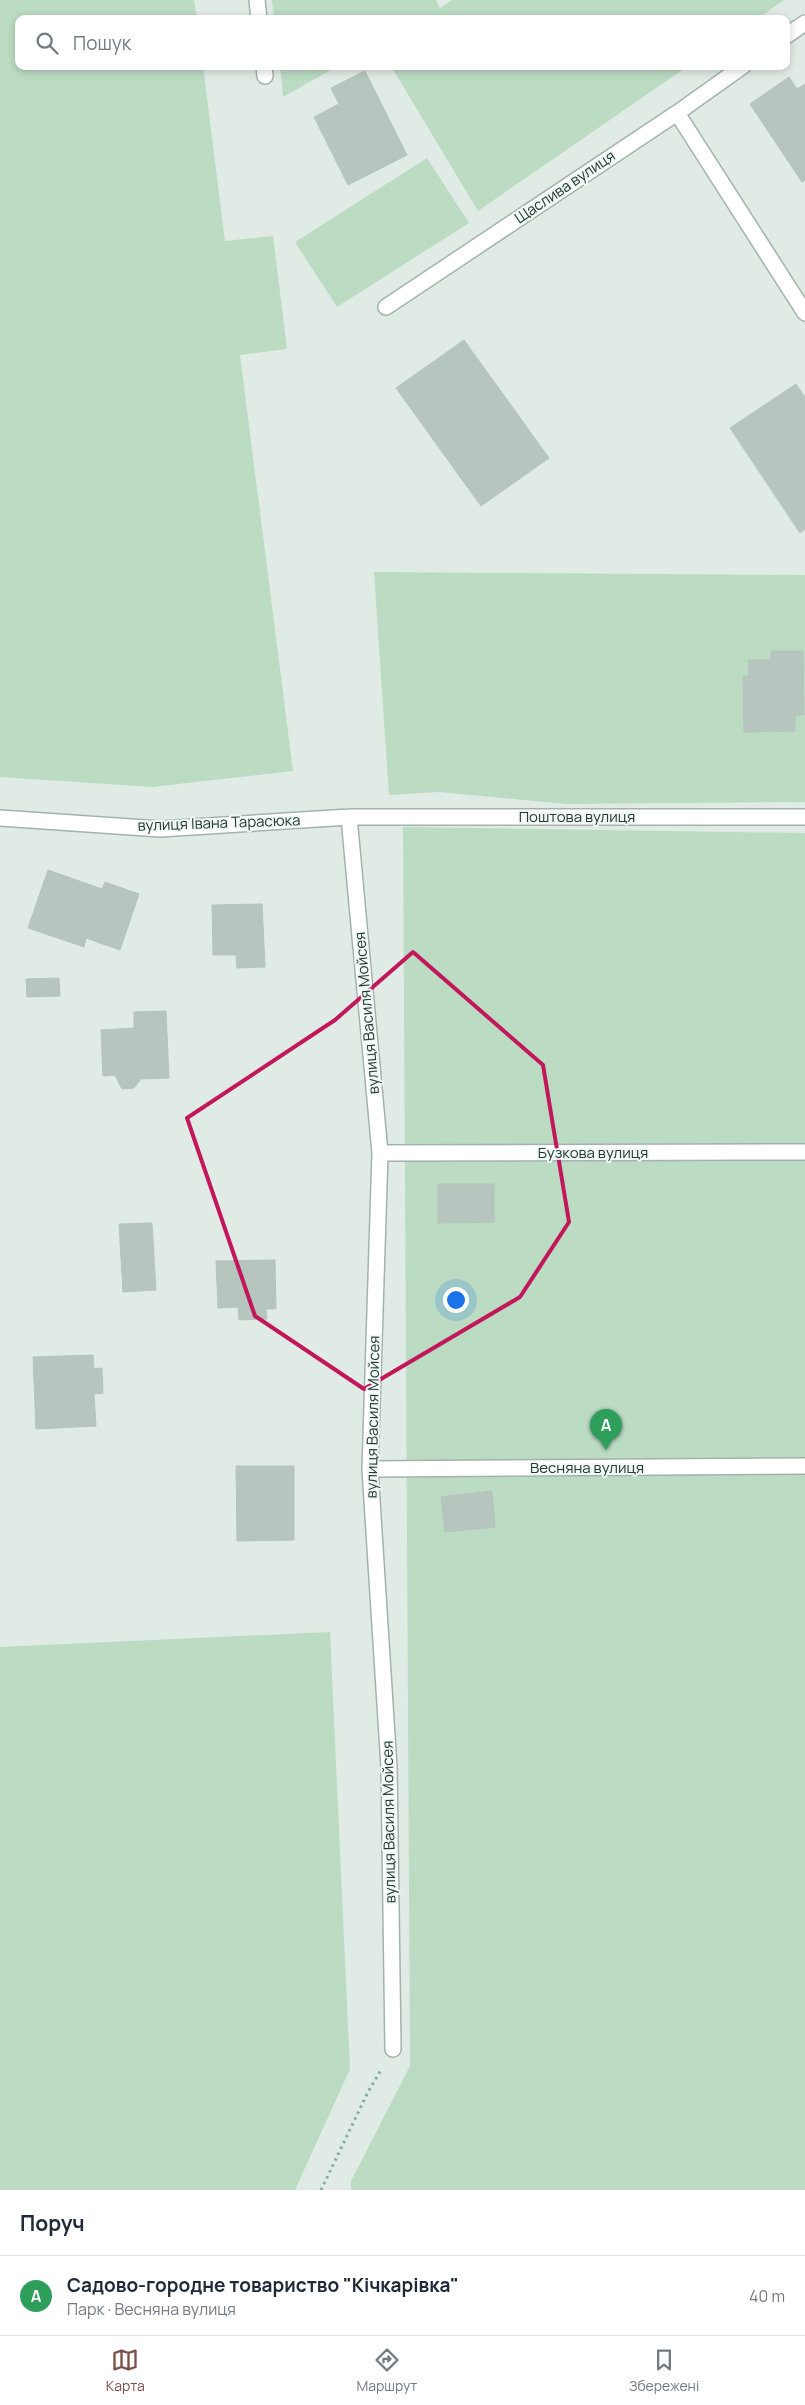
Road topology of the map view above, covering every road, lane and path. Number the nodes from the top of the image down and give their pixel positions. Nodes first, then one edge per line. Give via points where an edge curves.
1 (257, 0) edge
2 (259, 15) edge
3 (805, 23) edge
4 (790, 33) edge
5 (737, 70) edge
6 (676, 113) junction
7 (386, 307) dead end
8 (805, 313) edge
9 (349, 817) junction
10 (805, 817) edge
11 (0, 818) edge
12 (805, 1152) edge
13 (380, 1153) junction
14 (805, 1466) edge
15 (370, 1469) junction
16 (393, 2049) joint
17 (321, 2190) edge

1 - 2 street
3 - 4 street
5 - 6 street, Щаслива вулиця
6 - 7 street, Щаслива вулиця
6 - 8 street
9 - 10 street, Поштова вулиця
9 - 11 street, вулиця Івана Тарасюка via 160,829
9 - 13 street, вулиця Василя Мойсея
12 - 13 street, Бузкова вулиця
13 - 15 street, вулиця Василя Мойсея
14 - 15 street, Весняна вулиця
15 - 16 street, вулиця Василя Мойсея via 389,1767
16 - 17 path via 368,2092

